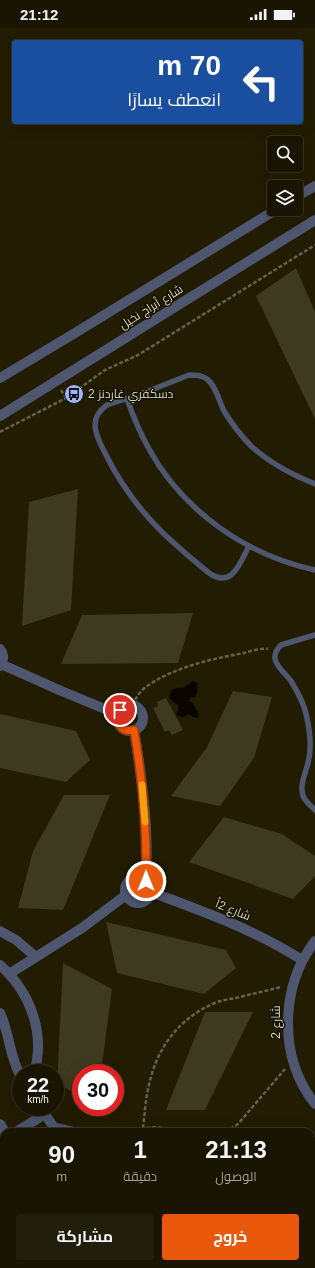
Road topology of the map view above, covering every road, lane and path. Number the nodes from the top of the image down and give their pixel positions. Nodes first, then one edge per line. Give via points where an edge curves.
1 (315, 186) edge
2 (303, 193) edge
3 (267, 215) edge
4 (315, 220) edge
5 (315, 245) edge
6 (0, 378) edge
7 (126, 399) junction
8 (0, 416) edge
9 (0, 432) edge
10 (315, 484) edge
11 (249, 546) junction
12 (315, 570) edge
13 (315, 635) edge
14 (0, 649) edge
15 (275, 654) junction
16 (1, 665) edge
17 (132, 705) junction
18 (117, 714) junction
19 (134, 730) junction
20 (315, 810) edge
21 (146, 881) junction
22 (150, 892) junction
23 (126, 895) junction
24 (0, 931) edge
25 (315, 940) edge
26 (36, 957) junction
27 (302, 960) junction
28 (0, 965) edge
29 (10, 974) junction
30 (293, 984) junction
31 (0, 1013) edge
32 (293, 1059) junction
33 (14, 1064) edge
34 (36, 1064) edge
35 (315, 1104) edge
36 (36, 1116) edge
37 (47, 1116) edge
38 (21, 1128) edge
39 (54, 1128) edge
40 (143, 1128) joint
41 (158, 1128) edge
42 (232, 1128) edge

1 - 2 street
3 - 6 street, شارع أبراج نخيل
4 - 8 street, شارع أبراج نخيل
5 - 9 path via 138,355 105,370 66,398
7 - 10 lane via 189,375 202,376 212,385 224,411 252,447 288,473
7 - 11 lane via 136,425 164,474 203,515
7 - 11 lane via 102,409 95,420 95,426 111,464 144,513 164,534 214,576 220,578 226,578 236,571
11 - 12 lane via 283,562
13 - 15 lane via 285,643
14 - 16 street via 3,656
15 - 17 path via 268,649 261,649 207,661 178,671 146,687
15 - 20 lane via 276,663 290,680 306,711 310,745 302,790 305,800
16 - 18 street
17 - 18 street via 123,707
17 - 19 street via 140,710 143,719
18 - 19 street via 120,727 124,730
19 - 21 street via 144,805
21 - 22 street via 151,888
21 - 23 street via 133,879 126,886
22 - 23 street via 149,898 140,903 134,903
22 - 27 street, شارع 2أ via 240,926
23 - 26 street via 82,928
24 - 26 street via 16,940
25 - 27 street, شارع 2
26 - 29 street
27 - 30 street, شارع 2
28 - 29 street
29 - 34 street via 30,1006 36,1024 39,1044
30 - 32 street, شارع 2 via 288,1010 288,1035
30 - 40 path via 216,1002 174,1031 154,1066 147,1094
31 - 33 street
32 - 35 street, شارع 2 via 305,1089
32 - 42 path via 238,1124
36 - 38 street
37 - 39 street
40 - 41 path

